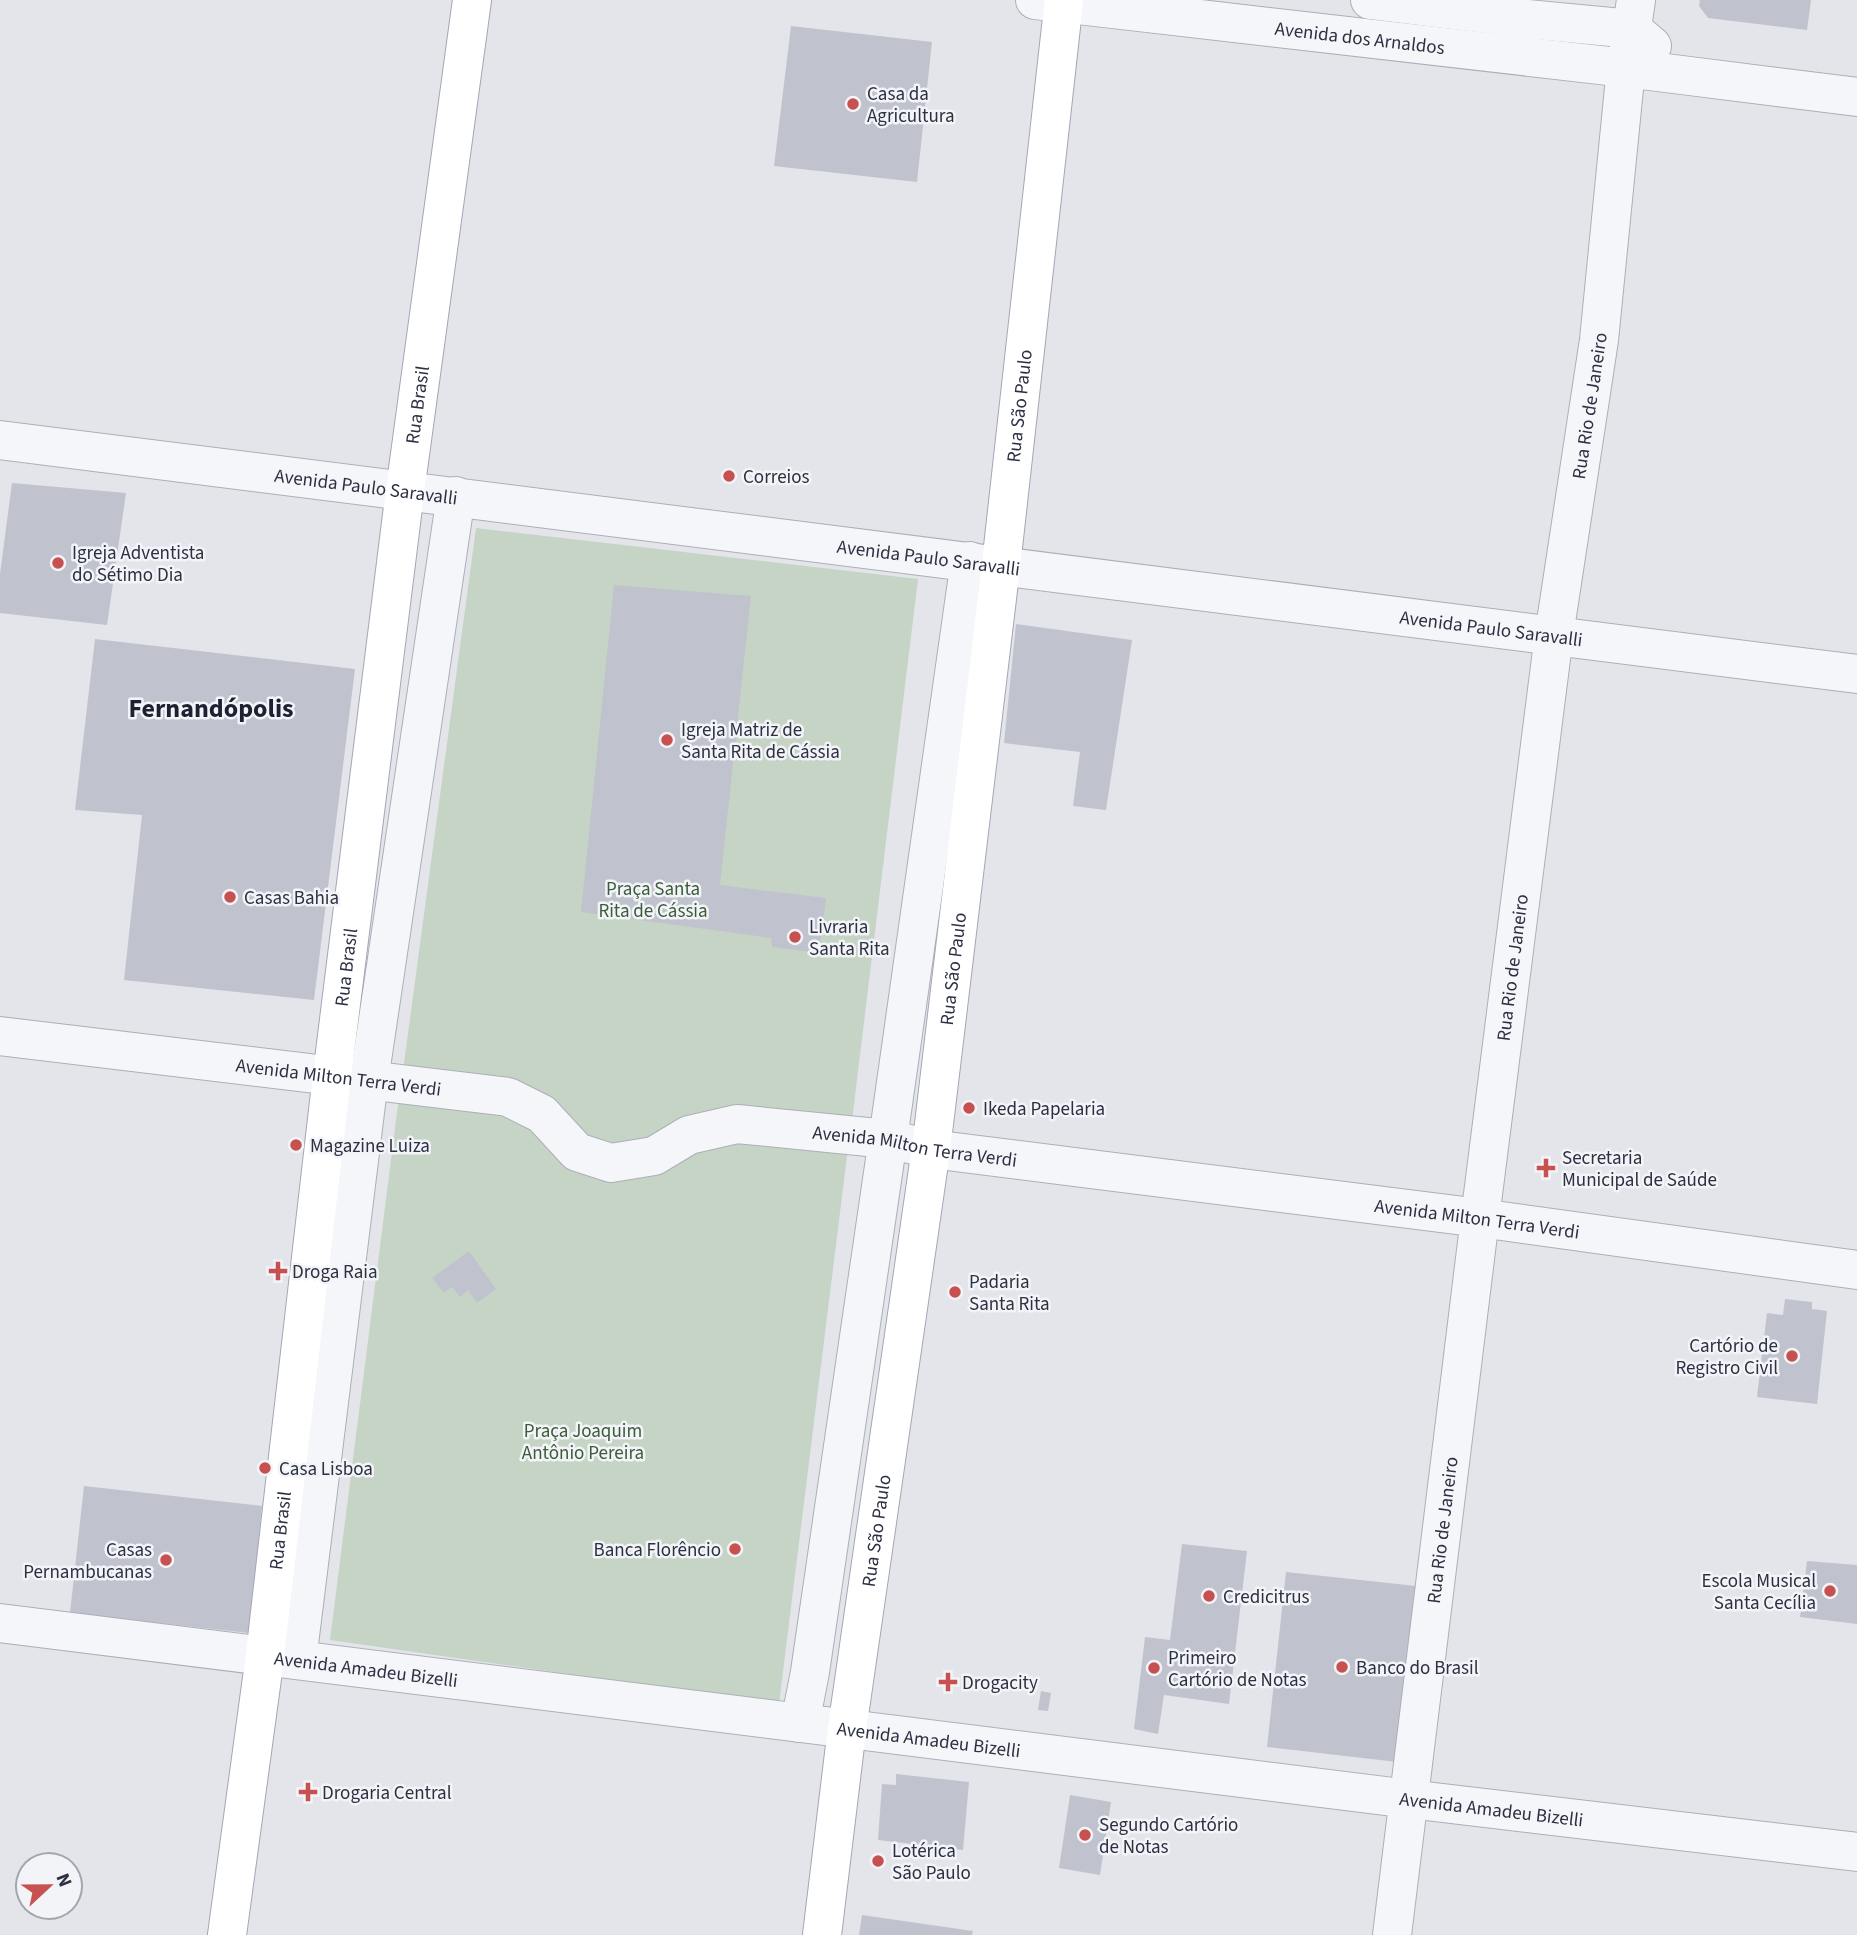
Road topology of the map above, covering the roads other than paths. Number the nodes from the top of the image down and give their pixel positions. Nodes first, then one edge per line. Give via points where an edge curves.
1 (472, 0) edge
2 (1370, 0) edge
3 (1054, 1) edge
4 (1634, 15) edge
5 (1626, 68) junction
6 (1685, 75) junction
7 (1857, 97) edge
8 (0, 440) edge
9 (404, 491) junction
10 (456, 496) junction
11 (985, 563) junction
12 (1554, 635) junction
13 (1857, 674) edge
14 (0, 1036) edge
15 (350, 1078) junction
16 (888, 1139) junction
17 (931, 1149) junction
18 (1480, 1218) junction
19 (1857, 1270) edge
20 (0, 1623) edge
21 (281, 1658) junction
22 (800, 1724) junction
23 (847, 1729) junction
24 (1409, 1799) junction
25 (1857, 1852) edge
26 (227, 1935) edge
27 (822, 1935) edge
28 (1392, 1935) edge

1 - 9 main road, Rua Brasil
2 - 4 street, Avenida dos Arnaldos via 1527,19
3 - 5 street, Avenida dos Arnaldos
3 - 11 main road, Rua São Paulo
4 - 5 street, Rua Rio de Janeiro
4 - 6 street
5 - 6 street, Avenida dos Arnaldos
5 - 12 street, Rua Rio de Janeiro via 1599,340
6 - 7 street, Avenida dos Arnaldos
8 - 9 street, Avenida Paulo Saravalli
9 - 10 street, Avenida Paulo Saravalli
9 - 15 main road, Rua Brasil
10 - 11 street, Avenida Paulo Saravalli
10 - 15 street, Rua Brasil
11 - 12 street, Avenida Paulo Saravalli
11 - 16 street, Rua São Paulo
11 - 17 main road, Rua São Paulo
12 - 13 street, Avenida Paulo Saravalli
12 - 18 street, Rua Rio de Janeiro
14 - 15 street, Avenida Milton Terra Verdi
15 - 16 street, Avenida Milton Terra Verdi via 508,1097 542,1114 577,1152 611,1163 654,1156 689,1135 737,1124
15 - 21 main road, Rua Brasil
16 - 17 street, Avenida Milton Terra Verdi
16 - 22 street, Rua São Paulo
17 - 18 street, Avenida Milton Terra Verdi
17 - 23 main road, Rua São Paulo
18 - 19 street, Avenida Milton Terra Verdi
18 - 24 street, Rua Rio de Janeiro
20 - 21 street, Avenida Amadeu Bizelli
21 - 22 street, Avenida Amadeu Bizelli
21 - 26 main road, Rua Brasil
22 - 23 street, Avenida Amadeu Bizelli
23 - 24 street, Avenida Amadeu Bizelli
23 - 27 main road, Rua São Paulo
24 - 25 street, Avenida Amadeu Bizelli
24 - 28 street, Rua Rio de Janeiro

